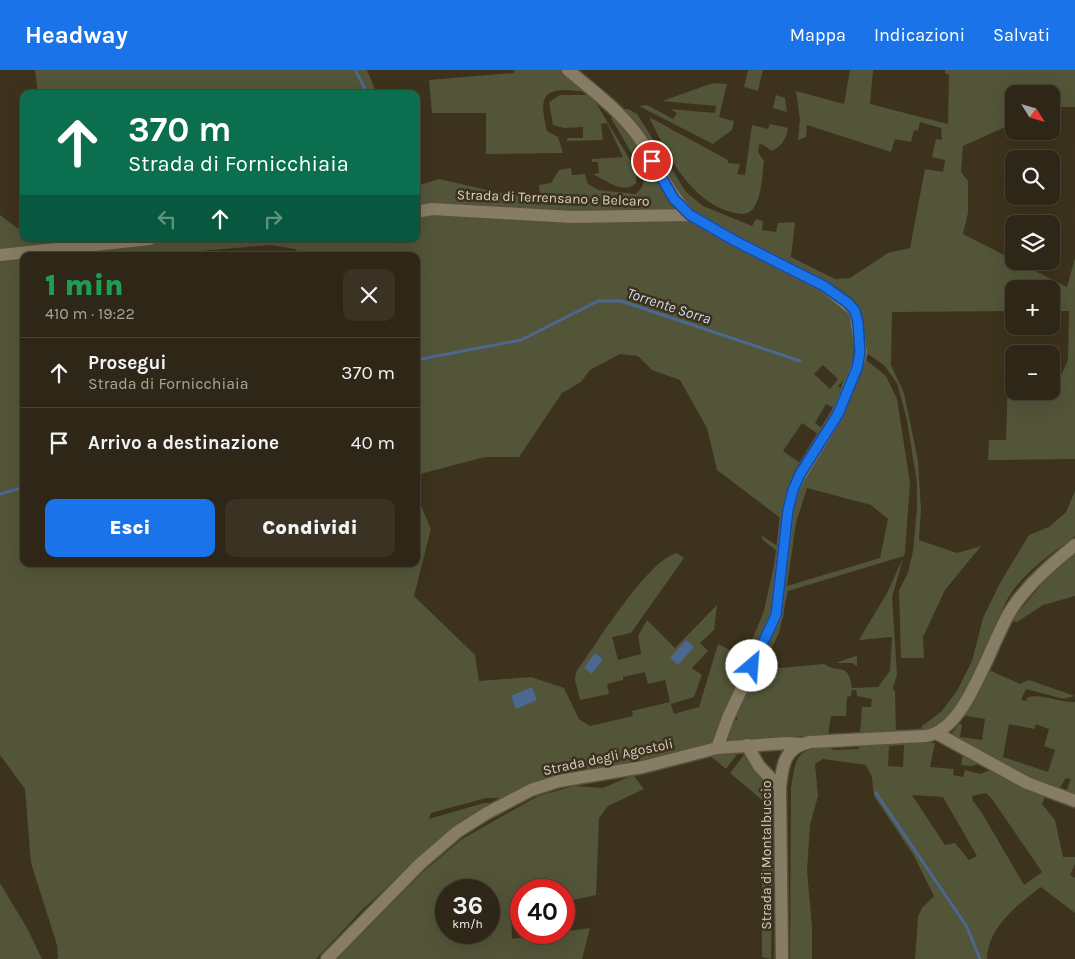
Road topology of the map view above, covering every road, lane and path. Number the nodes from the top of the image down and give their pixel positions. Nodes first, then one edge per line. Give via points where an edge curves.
1 (568, 70) edge
2 (420, 211) edge
3 (690, 215) junction
4 (122, 242) edge
5 (28, 252) edge
6 (20, 253) edge
7 (0, 255) edge
8 (1075, 545) edge
9 (936, 733) junction
10 (800, 744) junction
11 (747, 746) junction
12 (717, 748) junction
13 (780, 788) junction
14 (1075, 801) edge
15 (327, 959) edge
16 (782, 959) edge

1 - 3 street via 628,123 674,199
2 - 3 street, Strada di Terrensano e Belcaro via 432,209 600,217
3 - 12 street via 824,286 848,303 857,317 860,352 857,368 838,414 793,490 776,615
4 - 5 street
6 - 7 street
8 - 9 street via 1021,596 1003,623 970,694 956,714
9 - 10 street
9 - 14 street via 1027,783
10 - 11 street, Strada degli Agostoli
10 - 13 street, Strada di Montalbuccio via 784,758
11 - 12 street, Strada degli Agostoli
11 - 13 street via 759,766
12 - 15 street, Strada degli Agostoli via 642,767 544,785 507,802 462,829 420,864
13 - 16 street, Strada di Montalbuccio

